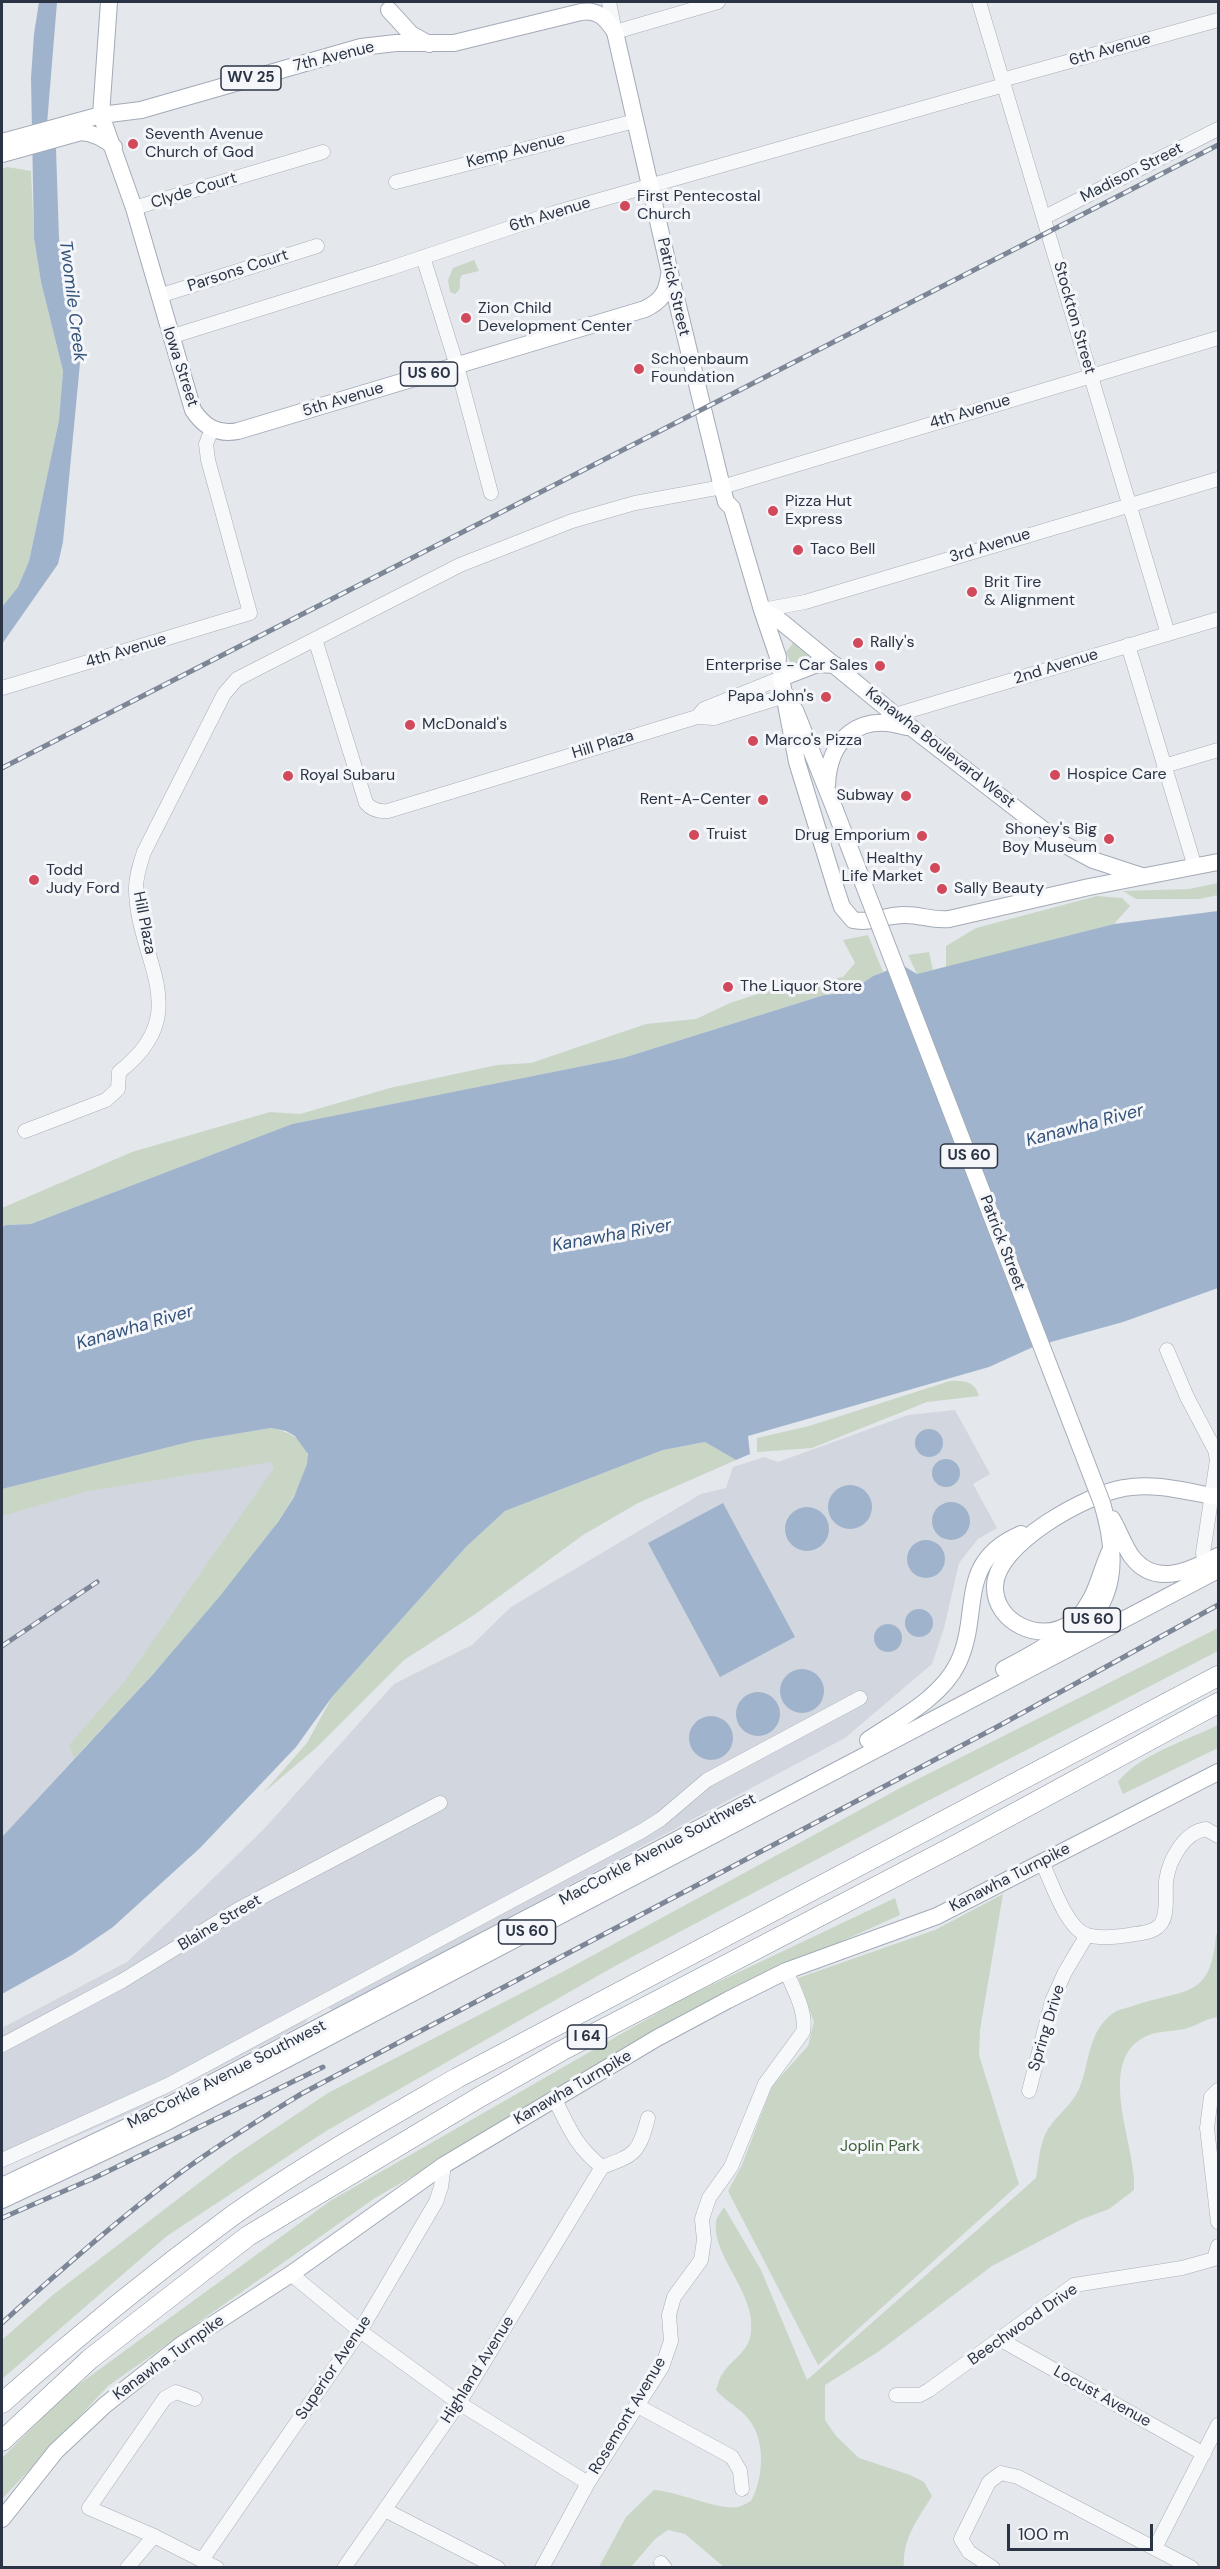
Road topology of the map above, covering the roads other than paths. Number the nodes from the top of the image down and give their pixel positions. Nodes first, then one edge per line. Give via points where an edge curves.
1 (109, 2) edge
2 (597, 2) edge
3 (609, 2) edge
4 (718, 2) edge
5 (979, 2) edge
6 (388, 6) edge
7 (581, 12) junction
8 (1218, 20) edge
9 (615, 32) junction
10 (396, 44) junction
11 (432, 45) junction
12 (1003, 83) junction
13 (141, 110) junction
14 (101, 115) junction
15 (635, 121) junction
16 (80, 127) junction
17 (1218, 129) edge
18 (3, 148) edge
19 (114, 148) junction
20 (323, 152) dead end
21 (396, 182) dead end
22 (650, 186) junction
23 (134, 208) junction
24 (1045, 217) junction
25 (317, 246) dead end
26 (423, 257) junction
27 (669, 269) junction
28 (159, 296) junction
29 (645, 309) junction
30 (682, 326) junction
31 (170, 337) junction
32 (1218, 338) edge
33 (457, 366) junction
34 (1091, 376) junction
35 (212, 429) junction
36 (1218, 479) edge
37 (491, 493) dead end
38 (724, 494) junction
39 (1128, 504) junction
40 (762, 610) junction
41 (1218, 619) edge
42 (1168, 634) junction
43 (315, 639) junction
44 (1128, 645) junction
45 (836, 665) junction
46 (779, 672) junction
47 (2, 688) edge
48 (786, 696) junction
49 (895, 716) junction
50 (697, 717) junction
51 (912, 729) junction
52 (1218, 750) edge
53 (1164, 766) junction
54 (827, 789) junction
55 (1218, 862) edge
56 (1101, 863) junction
57 (1195, 867) junction
58 (1143, 876) junction
59 (1089, 887) junction
60 (25, 1131) dead end
61 (1167, 1350) dead end
62 (1215, 1497) edge
63 (1047, 1524) junction
64 (1115, 1545) junction
65 (1218, 1556) edge
66 (1209, 1570) edge
67 (1083, 1613) junction
68 (1034, 1666) junction
69 (1218, 1676) edge
70 (860, 1698) dead end
71 (1218, 1703) edge
72 (868, 1740) junction
73 (1218, 1772) edge
74 (440, 1803) dead end
75 (1218, 1836) edge
76 (1042, 1862) junction
77 (1087, 1935) junction
78 (786, 1971) junction
79 (2, 2045) edge
80 (1218, 2090) edge
81 (1029, 2091) dead end
82 (554, 2098) junction
83 (648, 2118) dead end
84 (2, 2160) edge
85 (444, 2164) junction
86 (602, 2167) junction
87 (11, 2187) edge
88 (2, 2200) edge
89 (1218, 2222) edge
90 (1218, 2246) edge
91 (291, 2274) junction
92 (360, 2331) junction
93 (1001, 2340) junction
94 (896, 2395) dead end
95 (195, 2398) dead end
96 (2, 2403) edge
97 (459, 2403) junction
98 (636, 2405) junction
99 (1218, 2425) edge
100 (3, 2439) edge
101 (1204, 2454) junction
102 (588, 2483) junction
103 (742, 2489) dead end
104 (385, 2510) junction
105 (2, 2519) edge
106 (154, 2536) junction
107 (1155, 2548) junction
108 (202, 2560) junction
109 (127, 2568) edge
110 (216, 2568) edge
111 (344, 2568) edge
112 (498, 2568) edge
113 (542, 2568) edge
114 (993, 2568) edge
115 (1192, 2568) edge

1 - 14 main road
2 - 7 street, 7th Avenue
3 - 9 street, Patrick Street
4 - 9 street
5 - 12 street, Stockton Street
6 - 10 main road
6 - 11 main road via 411,34
7 - 9 main road via 596,11
7 - 11 main road, 7th Avenue
8 - 12 street, 6th Avenue
9 - 15 main road, Patrick Street
10 - 11 main road, 7th Avenue / WV 25
10 - 13 main road, 7th Avenue / WV 25 via 362,47
12 - 22 street, 6th Avenue
12 - 24 street, Stockton Street
13 - 14 main road, 7th Avenue / WV 25
13 - 19 main road via 121,126
14 - 16 main road, 7th Avenue / WV 25
14 - 19 main road, Iowa Street
15 - 21 street, Kemp Avenue
15 - 22 main road, Patrick Street
16 - 18 main road, 7th Avenue / WV 25
16 - 19 main road
17 - 24 street, Madison Street
19 - 23 main road, Iowa Street
20 - 23 street, Clyde Court
22 - 26 street, 6th Avenue
22 - 27 main road, Patrick Street
23 - 28 main road, Iowa Street
24 - 34 street, Stockton Street
25 - 28 street, Parsons Court
26 - 31 street, 6th Avenue
26 - 33 street
27 - 29 main road via 663,297
27 - 30 main road, Patrick Street
28 - 31 main road, Iowa Street
29 - 30 main road via 662,312
29 - 33 main road, 5th Avenue / US 60
30 - 38 main road, Patrick Street
31 - 35 main road, Iowa Street via 193,410
32 - 34 street, 4th Avenue
33 - 35 main road, 5th Avenue / US 60 via 238,431
33 - 37 street
34 - 38 street, 4th Avenue
34 - 39 street, Stockton Street
35 - 47 street, 4th Avenue via 206,444 208,460 250,613
36 - 39 street, 3rd Avenue
38 - 40 main road, Patrick Street via 732,508
38 - 43 street, Hill Plaza via 635,503 572,521 460,565
38 - 46 main road, Patrick Street via 724,511 756,622 769,660
39 - 40 street, 3rd Avenue via 805,602
39 - 42 street, Stockton Street
40 - 45 main road, Kanawha Boulevard West
40 - 46 main road, Patrick Street via 778,657
41 - 42 street, 2nd Avenue
42 - 44 street, 2nd Avenue
43 - 50 street, Hill Plaza via 366,803 379,811
43 - 60 street, Hill Plaza via 237,679 224,694 144,852 136,881 137,901 159,995 155,1024 145,1048 119,1072 118,1089 106,1100
44 - 49 street, 2nd Avenue
44 - 53 street
45 - 46 main road via 817,664
45 - 49 main road, Kanawha Boulevard West
46 - 48 main road
46 - 50 street, Hill Plaza via 704,709
48 - 50 street, Hill Plaza via 714,718
48 - 54 main road, Patrick Street / US 60
48 - 59 main road, Kanawha Boulevard West via 797,762 842,907 853,920 907,914 949,920
49 - 51 main road, Kanawha Boulevard West
51 - 54 main road via 886,722 850,733 829,763
51 - 56 main road, Kanawha Boulevard West via 1058,841
52 - 53 street
53 - 57 street
54 - 64 main road, Patrick Street / US 60, bridge
55 - 57 main road, Kanawha Boulevard West
56 - 58 main road, Kanawha Boulevard West
56 - 59 main road via 1103,876
57 - 58 main road, Kanawha Boulevard West
58 - 59 main road, Kanawha Boulevard West
61 - 62 street via 1215,1450
62 - 63 main road via 1154,1487 1124,1488 1092,1498
62 - 66 street
63 - 67 main road via 1003,1563 995,1585 997,1599 1013,1621 1030,1630 1056,1630
63 - 72 main road via 1014,1538 988,1559 973,1587 964,1646 950,1675 920,1704
64 - 66 main road via 1155,1573
64 - 67 main road, MacCorkle Avenue Southwest / US 60
64 - 68 main road, Patrick Street / US 60 via 1109,1586 1095,1617 1070,1643
65 - 66 main road
66 - 68 main road via 1095,1637
67 - 72 main road, MacCorkle Avenue Southwest / US 60 via 1048,1645
68 - 87 main road, MacCorkle Avenue Southwest / US 60 via 167,2122
69 - 96 highway, I 64 via 457,2078 342,2144 234,2215 149,2278
70 - 84 street via 707,1780 642,1832 168,2085
71 - 100 highway, I 64 via 957,1845 561,2051 248,2236 90,2359
72 - 87 main road, MacCorkle Avenue Southwest / US 60
73 - 76 main road, Kanawha Turnpike
74 - 79 street, Blaine Street via 239,1909 122,1981
75 - 77 street via 1212,1830 1198,1830 1187,1838 1170,1865 1163,1920 1156,1929 1112,1937
76 - 77 street via 1075,1928
76 - 78 main road, Kanawha Turnpike via 937,1916
77 - 81 street, Spring Drive via 1052,2001
78 - 82 main road, Kanawha Turnpike via 657,2038
78 - 98 street, Rosemont Avenue via 805,2023 803,2032 765,2084 731,2167 709,2198 702,2219 704,2240 700,2260 674,2297 669,2315 671,2341 662,2367
80 - 89 street via 1211,2097 1207,2128
82 - 85 main road, Kanawha Turnpike
82 - 86 street via 585,2154
83 - 86 street via 636,2152
85 - 91 main road, Kanawha Turnpike
85 - 92 street, Superior Avenue via 436,2202
86 - 97 street, Highland Avenue
87 - 88 main road, MacCorkle Avenue Southwest / US 60
90 - 93 street, Beechwood Drive via 1214,2259 1182,2268 1074,2285
91 - 92 street
91 - 105 main road, Kanawha Turnpike via 181,2345 105,2405 56,2451
92 - 97 street
92 - 108 street, Superior Avenue
93 - 94 street, Beechwood Drive via 920,2395
93 - 101 street, Locust Avenue
95 - 106 street via 176,2392 165,2398 89,2508
97 - 102 street
97 - 104 street, Highland Avenue
98 - 102 street, Rosemont Avenue
98 - 103 street via 732,2457 740,2471
99 - 101 street
101 - 107 street
102 - 113 street, Rosemont Avenue
104 - 111 street, Highland Avenue
104 - 112 street
106 - 108 street
106 - 109 street
107 - 114 street via 1018,2477 1001,2473 989,2482 961,2539 969,2552
107 - 115 street
108 - 110 street

